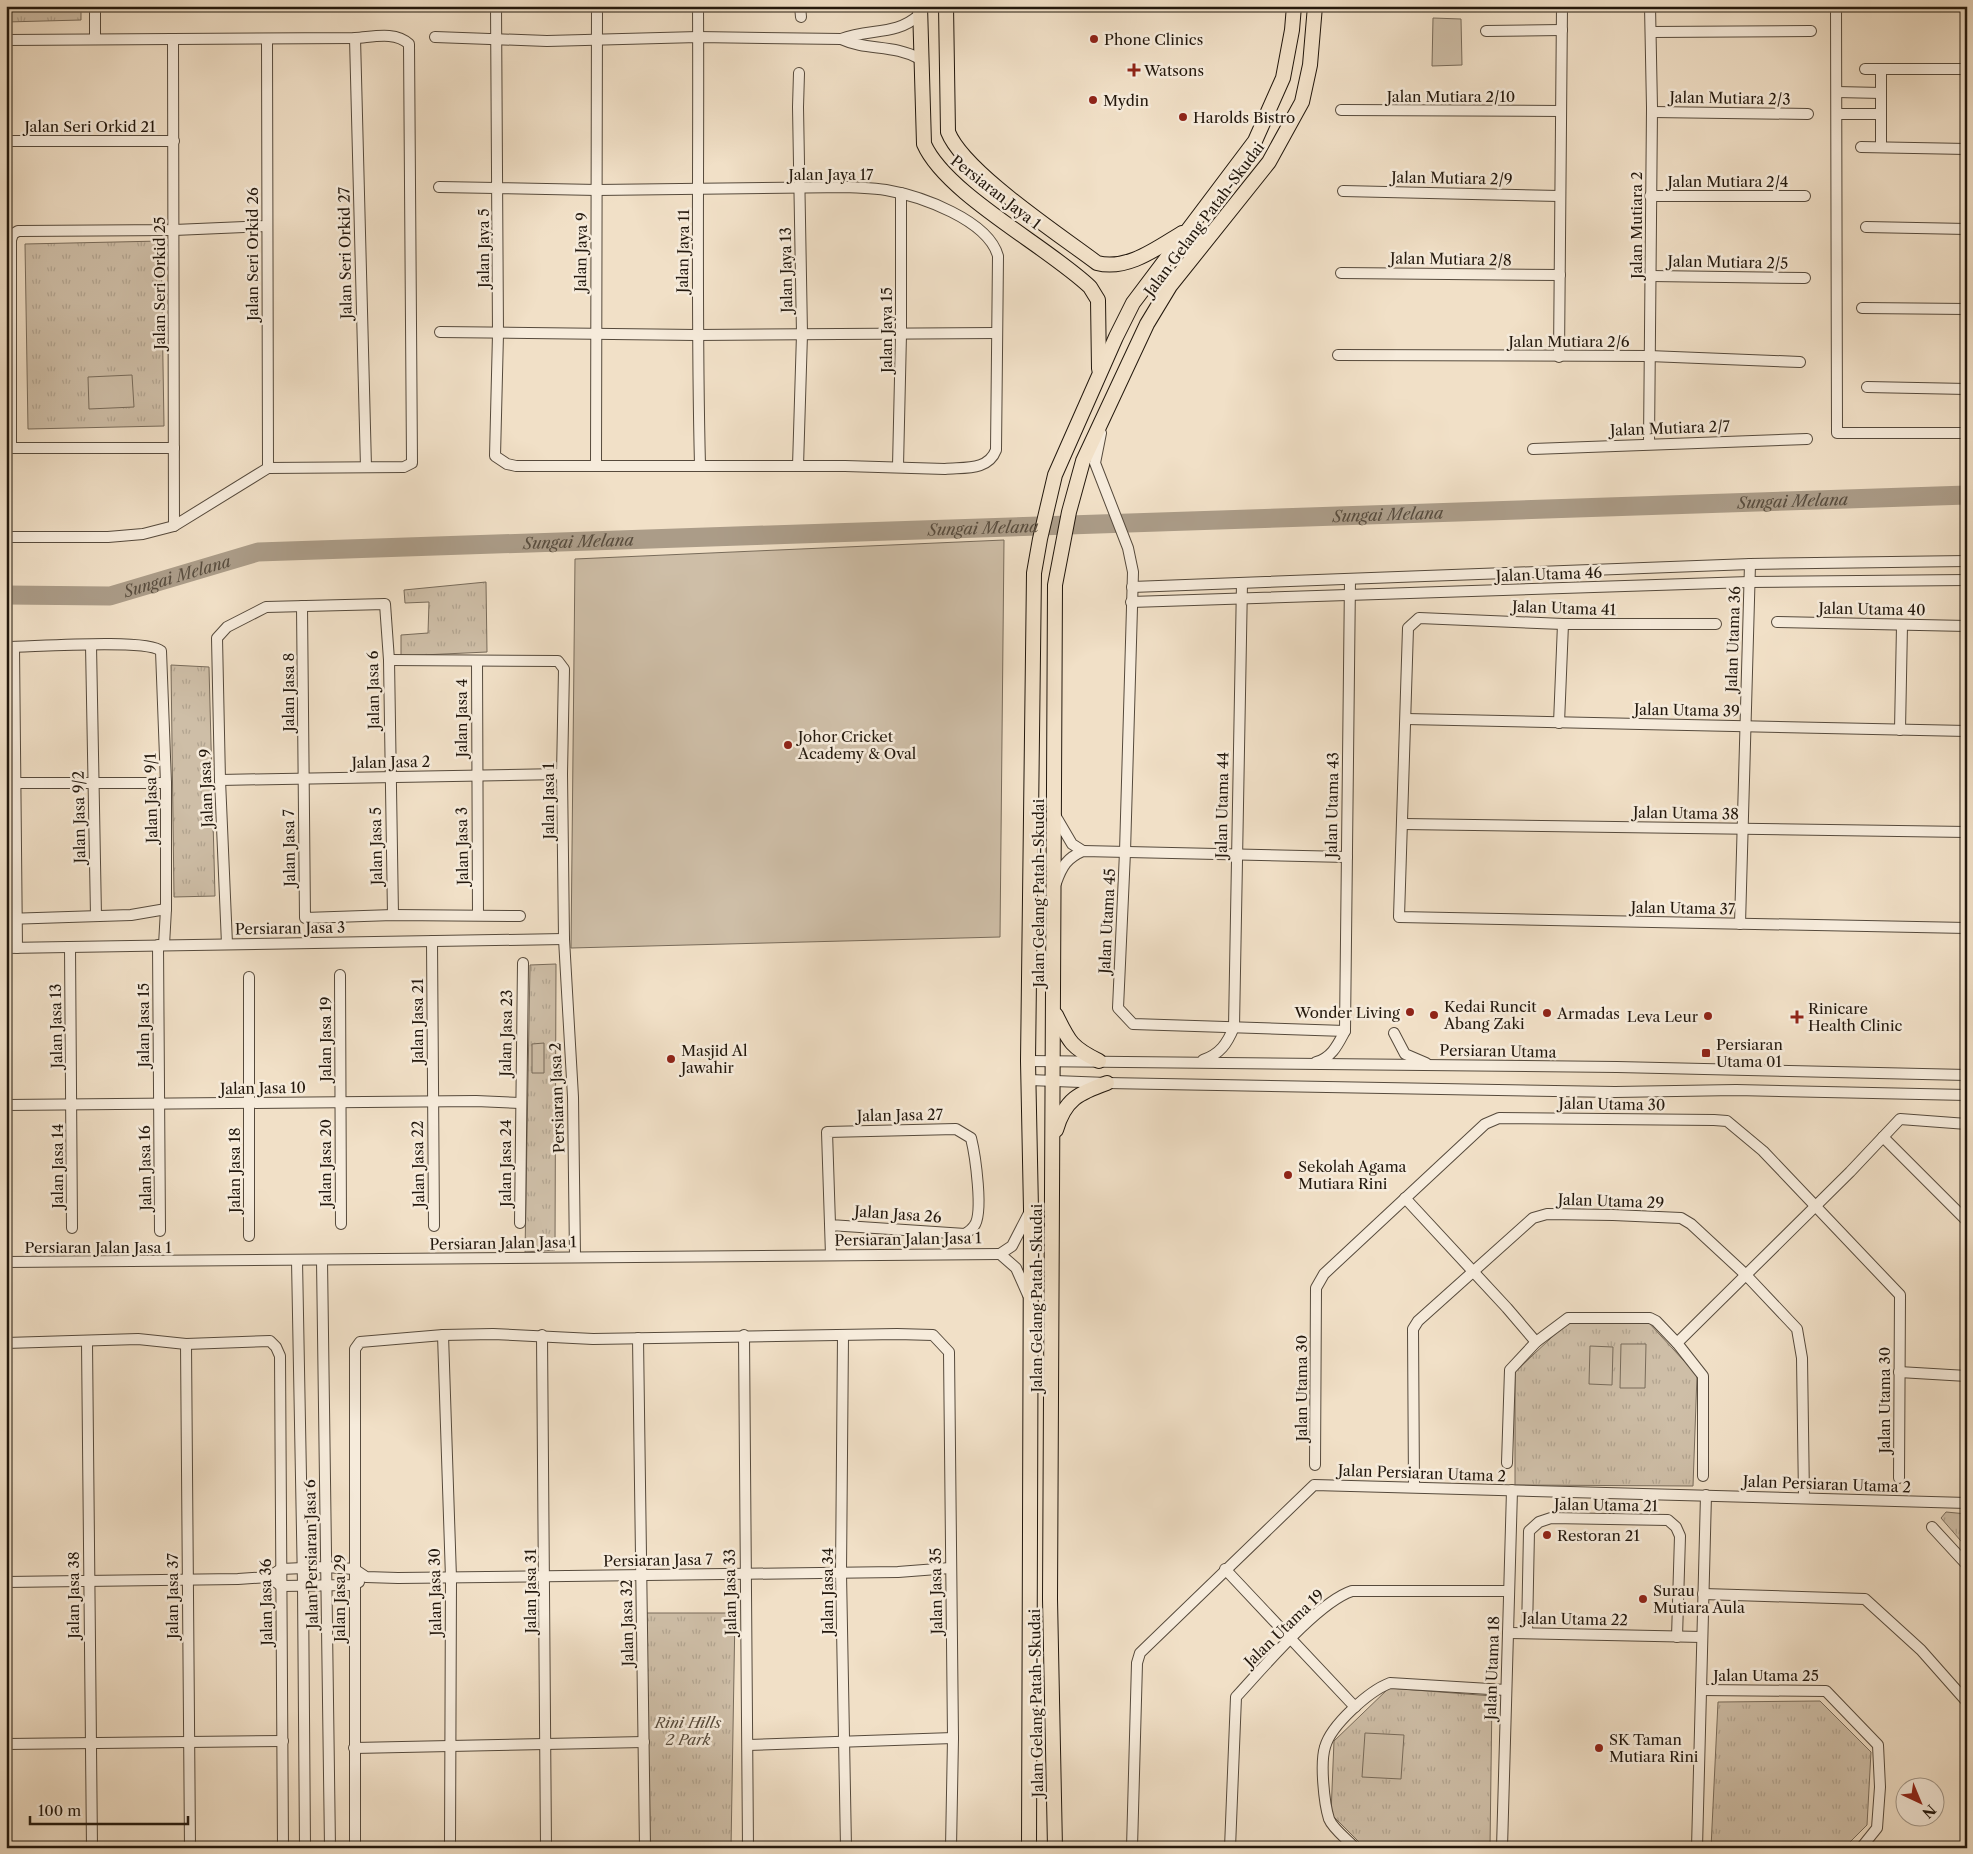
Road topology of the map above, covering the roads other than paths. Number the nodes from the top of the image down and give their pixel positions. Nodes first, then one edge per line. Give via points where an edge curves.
1 (95, 6) edge
2 (496, 6) edge
3 (597, 6) edge
4 (698, 6) edge
5 (946, 6) edge
6 (1289, 6) edge
7 (1294, 6) edge
8 (1316, 6) edge
9 (1562, 6) edge
10 (1650, 6) edge
11 (1836, 6) edge
12 (920, 10) edge
13 (1292, 30) junction
14 (1562, 30) junction
15 (1486, 31) dead end
16 (1811, 31) dead end
17 (1651, 32) junction
18 (435, 37) dead end
19 (698, 37) junction
20 (355, 38) junction
21 (95, 39) junction
22 (267, 39) junction
23 (496, 39) junction
24 (597, 39) junction
25 (841, 39) junction
26 (6, 40) edge
27 (173, 40) junction
28 (920, 59) junction
29 (1864, 69) dead end
30 (1881, 69) junction
31 (1967, 69) edge
32 (799, 73) dead end
33 (1837, 92) junction
34 (1881, 92) junction
35 (1341, 110) dead end
36 (1561, 111) junction
37 (1652, 112) junction
38 (1808, 114) dead end
39 (1836, 114) junction
40 (1881, 114) junction
41 (6, 141) edge
42 (174, 141) junction
43 (1861, 147) dead end
44 (1881, 147) junction
45 (1967, 149) edge
46 (438, 187) dead end
47 (497, 188) junction
48 (699, 188) junction
49 (799, 189) junction
50 (597, 190) junction
51 (1003, 191) junction
52 (1343, 191) dead end
53 (901, 193) junction
54 (1559, 196) junction
55 (1650, 196) junction
56 (1806, 196) dead end
57 (986, 207) junction
58 (267, 226) junction
59 (1866, 227) dead end
60 (1967, 229) edge
61 (174, 230) junction
62 (1187, 230) junction
63 (1341, 273) dead end
64 (1560, 275) junction
65 (1651, 276) junction
66 (1805, 278) dead end
67 (1862, 308) dead end
68 (1967, 309) edge
69 (440, 332) dead end
70 (996, 333) junction
71 (498, 334) junction
72 (802, 334) junction
73 (901, 334) junction
74 (595, 335) junction
75 (696, 335) junction
76 (1338, 355) dead end
77 (1559, 356) junction
78 (1650, 356) junction
79 (1800, 362) dead end
80 (1098, 378) junction
81 (1867, 387) dead end
82 (1967, 389) edge
83 (1107, 409) junction
84 (1967, 433) edge
85 (1807, 439) dead end
86 (1649, 443) junction
87 (9, 448) edge
88 (174, 448) junction
89 (1533, 449) dead end
90 (700, 465) junction
91 (596, 466) junction
92 (798, 466) junction
93 (898, 466) junction
94 (366, 467) junction
95 (268, 468) junction
96 (174, 526) junction
97 (6, 538) edge
98 (1967, 561) edge
99 (1750, 564) junction
100 (1350, 579) junction
101 (1967, 580) edge
102 (1749, 582) junction
103 (1242, 583) junction
104 (1132, 587) junction
105 (1350, 595) junction
106 (1241, 598) junction
107 (1131, 602) junction
108 (302, 606) junction
109 (1777, 622) dead end
110 (1563, 624) junction
111 (1716, 624) dead end
112 (1902, 625) junction
113 (1967, 626) edge
114 (91, 645) junction
115 (10, 647) edge
116 (389, 660) junction
117 (477, 661) junction
118 (1406, 719) junction
119 (1559, 723) junction
120 (1745, 726) junction
121 (1900, 730) junction
122 (1967, 731) edge
123 (562, 774) junction
124 (476, 776) junction
125 (389, 777) junction
126 (303, 779) junction
127 (220, 780) junction
128 (94, 782) junction
129 (11, 783) edge
130 (166, 783) junction
131 (1055, 814) junction
132 (1404, 824) junction
133 (1742, 829) junction
134 (1967, 832) edge
135 (1083, 850) junction
136 (1125, 852) junction
137 (1237, 855) junction
138 (1347, 857) junction
139 (1055, 887) junction
140 (166, 909) junction
141 (393, 915) junction
142 (478, 915) junction
143 (96, 916) junction
144 (520, 916) dead end
145 (11, 919) edge
146 (1740, 924) junction
147 (1967, 928) edge
148 (564, 939) junction
149 (432, 941) junction
150 (227, 944) junction
151 (161, 945) junction
152 (70, 947) junction
153 (12, 948) edge
154 (523, 963) dead end
155 (340, 975) dead end
156 (250, 977) dead end
157 (1054, 1010) junction
158 (1234, 1028) junction
159 (1345, 1031) junction
160 (1394, 1033) dead end
161 (1028, 1061) junction
162 (1054, 1061) junction
163 (1100, 1062) junction
164 (1192, 1062) junction
165 (1305, 1064) junction
166 (1431, 1065) junction
167 (1967, 1075) edge
168 (1029, 1080) junction
169 (1053, 1081) junction
170 (1107, 1083) junction
171 (1967, 1095) edge
172 (432, 1102) junction
173 (340, 1103) junction
174 (520, 1103) junction
175 (159, 1104) junction
176 (249, 1104) junction
177 (6, 1105) edge
178 (72, 1105) junction
179 (1967, 1124) edge
180 (1883, 1137) junction
181 (1053, 1142) junction
182 (1405, 1198) junction
183 (1816, 1206) junction
184 (1031, 1210) junction
185 (1967, 1221) edge
186 (520, 1223) dead end
187 (341, 1224) dead end
188 (830, 1225) junction
189 (434, 1226) dead end
190 (72, 1228) dead end
191 (160, 1231) dead end
192 (965, 1234) joint
193 (249, 1236) dead end
194 (1000, 1254) junction
195 (831, 1255) junction
196 (575, 1257) junction
197 (296, 1260) junction
198 (322, 1260) junction
199 (6, 1262) edge
200 (1472, 1271) junction
201 (1746, 1275) junction
202 (1030, 1301) junction
203 (443, 1335) junction
204 (542, 1335) junction
205 (744, 1335) junction
206 (843, 1335) junction
207 (638, 1338) junction
208 (87, 1342) junction
209 (1536, 1342) junction
210 (1677, 1342) junction
211 (6, 1343) edge
212 (186, 1344) junction
213 (1899, 1372) junction
214 (1967, 1376) edge
215 (1506, 1463) dead end
216 (1316, 1464) dead end
217 (1703, 1476) dead end
218 (1899, 1478) dead end
219 (1414, 1487) junction
220 (1512, 1490) junction
221 (1706, 1495) junction
222 (1804, 1498) junction
223 (1967, 1503) edge
224 (1932, 1527) dead end
225 (1967, 1565) edge
226 (326, 1567) junction
227 (302, 1568) junction
228 (950, 1568) junction
229 (281, 1569) junction
230 (354, 1569) junction
231 (1225, 1569) junction
232 (841, 1573) junction
233 (744, 1574) junction
234 (641, 1575) junction
235 (546, 1576) junction
236 (269, 1577) junction
237 (366, 1577) junction
238 (450, 1578) junction
239 (187, 1580) junction
240 (6, 1582) edge
241 (88, 1582) junction
242 (354, 1585) junction
243 (281, 1586) junction
244 (303, 1586) junction
245 (326, 1586) junction
246 (1509, 1591) junction
247 (1703, 1594) junction
248 (1508, 1633) junction
249 (1527, 1633) junction
250 (1677, 1637) junction
251 (1702, 1637) junction
252 (1290, 1639) junction
253 (1506, 1690) junction
254 (1701, 1690) junction
255 (1967, 1702) edge
256 (1355, 1706) junction
257 (953, 1738) junction
258 (844, 1740) junction
259 (283, 1741) junction
260 (188, 1742) junction
261 (544, 1742) junction
262 (644, 1742) junction
263 (90, 1743) junction
264 (6, 1744) edge
265 (451, 1745) junction
266 (748, 1745) junction
267 (354, 1748) junction
268 (1352, 1847) edge
269 (92, 1848) edge
270 (190, 1848) edge
271 (283, 1848) edge
272 (305, 1848) edge
273 (330, 1848) edge
274 (355, 1848) edge
275 (450, 1848) edge
276 (546, 1848) edge
277 (646, 1848) edge
278 (748, 1848) edge
279 (846, 1848) edge
280 (951, 1848) edge
281 (1028, 1848) edge
282 (1056, 1848) edge
283 (1132, 1848) edge
284 (1230, 1848) edge
285 (1502, 1848) edge
286 (1697, 1848) edge
287 (1861, 1848) edge

1 - 21 street
2 - 23 street, Jalan Jaya 5
3 - 24 street, Jalan Jaya 9
4 - 19 street, Jalan Jaya 11
5 - 51 main road, Persiaran Jaya 1 via 948,132 952,144 964,158
6 - 13 main road
7 - 13 main road, Jalan Gelang Patah-Skudai
8 - 83 main road, Jalan Gelang Patah-Skudai via 1310,65 1302,102 1286,134 1269,162 1170,286 1147,324
9 - 14 street
10 - 17 street, Jalan Mutiara 2
11 - 33 street
12 - 25 street via 903,27 856,33
12 - 28 main road, Persiaran Jaya 1
13 - 62 main road, Jalan Gelang Patah-Skudai via 1283,78 1256,141
14 - 15 street
14 - 36 street
16 - 17 street
17 - 37 street, Jalan Mutiara 2
18 - 23 street
19 - 24 street
19 - 25 street
19 - 48 street, Jalan Jaya 11
20 - 22 street
20 - 94 street, Jalan Seri Orkid 27
20 - 94 street via 395,37 408,44 412,462 404,467
21 - 26 street
21 - 27 street
22 - 27 street
22 - 58 street, Jalan Seri Orkid 26
23 - 24 street
23 - 47 street, Jalan Jaya 5
24 - 50 street, Jalan Jaya 9
25 - 28 street via 855,45 900,49
27 - 42 street, Jalan Seri Orkid 25
28 - 57 main road, Persiaran Jaya 1 via 924,144 931,159
29 - 30 street
30 - 31 street
30 - 34 street
32 - 49 street, Jalan Jaya 13
33 - 34 street
33 - 39 street
34 - 40 street
35 - 36 street, Jalan Mutiara 2/10
36 - 54 street
37 - 38 street, Jalan Mutiara 2/3
37 - 55 street, Jalan Mutiara 2
39 - 40 street
39 - 84 street via 1837,433
40 - 44 street
41 - 42 street, Jalan Seri Orkid 21
42 - 61 street, Jalan Seri Orkid 25
43 - 44 street
44 - 45 street
46 - 47 street, Jalan Jaya 17
47 - 50 street, Jalan Jaya 17
47 - 71 street, Jalan Jaya 5
48 - 49 street, Jalan Jaya 17
48 - 50 street, Jalan Jaya 17
48 - 75 street, Jalan Jaya 11
49 - 53 street, Jalan Jaya 17 via 848,187
49 - 72 street, Jalan Jaya 13
50 - 74 street, Jalan Jaya 9
51 - 57 main road via 997,207
51 - 62 main road, Persiaran Jaya 1 via 1098,263 1111,267 1154,250
52 - 54 street, Jalan Mutiara 2/9
53 - 70 street, Jalan Jaya 17 via 950,211 980,229 996,247
53 - 73 street, Jalan Jaya 15
54 - 64 street
55 - 56 street, Jalan Mutiara 2/4
55 - 65 street, Jalan Mutiara 2
57 - 80 main road, Persiaran Jaya 1 via 1090,286 1098,300
58 - 61 street
58 - 95 street, Jalan Seri Orkid 26
59 - 60 street
61 - 87 street via 18,231 13,234
61 - 88 street, Jalan Seri Orkid 25
62 - 80 main road, Jalan Gelang Patah-Skudai via 1133,303
63 - 64 street, Jalan Mutiara 2/8
64 - 77 street
65 - 66 street, Jalan Mutiara 2/5
65 - 78 street, Jalan Mutiara 2
67 - 68 street
69 - 71 street
70 - 73 street
70 - 93 street, Jalan Jaya 17 via 996,450 993,458 981,466
71 - 74 street
71 - 91 street, Jalan Jaya 5 via 495,456 516,466
72 - 73 street
72 - 75 street
72 - 92 street, Jalan Jaya 13
73 - 93 street, Jalan Jaya 15
74 - 75 street
74 - 91 street, Jalan Jaya 9
75 - 90 street, Jalan Jaya 11
76 - 77 street, Jalan Mutiara 2/6
77 - 78 street, Jalan Mutiara 2/6
78 - 79 street, Jalan Mutiara 2/6
78 - 86 street, Jalan Mutiara 2
80 - 161 main road, Jalan Gelang Patah-Skudai via 1055,475 1034,573
81 - 82 street
83 - 104 street, Jalan Utama 45 via 1095,463 1128,548 1133,572
83 - 131 main road, Jalan Gelang Patah-Skudai via 1082,461 1055,585
85 - 86 street, Jalan Mutiara 2/7
86 - 89 street, Jalan Mutiara 2/7
87 - 88 street
88 - 96 street, Jalan Seri Orkid 25
90 - 91 street
90 - 92 street
92 - 93 street
94 - 95 street
95 - 96 street
96 - 97 street via 143,534 108,537
98 - 99 street, Jalan Utama 46
99 - 100 street, Jalan Utama 46
99 - 102 street, Jalan Utama 36
100 - 103 street, Jalan Utama 46
100 - 105 street, Jalan Utama 43
101 - 102 street, Jalan Utama 46
102 - 105 street, Jalan Utama 46
102 - 120 street, Jalan Utama 36
103 - 104 street, Jalan Utama 46
103 - 106 street, Jalan Utama 44
104 - 107 street, Jalan Utama 45
105 - 106 street, Jalan Utama 46
105 - 138 street, Jalan Utama 43
106 - 107 street, Jalan Utama 46
106 - 137 street, Jalan Utama 44
107 - 136 street, Jalan Utama 45
108 - 116 street, Jalan Jasa 6 via 384,604
108 - 126 street, Jalan Jasa 8
108 - 127 street, Jalan Jasa 9 via 266,607 221,631 217,638
109 - 112 street, Jalan Utama 40
110 - 111 street, Jalan Utama 41
110 - 118 street, Jalan Utama 41 via 1419,618 1408,628
110 - 119 street
112 - 113 street, Jalan Utama 40
112 - 121 street
114 - 115 street
114 - 128 street, Jalan Jasa 9/2
114 - 130 street, Jalan Jasa 9/1 via 156,647 161,651
115 - 129 street, Persiaran Jasa 3
116 - 117 street
116 - 125 street, Jalan Jasa 6
117 - 123 street, Jalan Jasa 1 via 562,663
117 - 124 street, Jalan Jasa 4
118 - 119 street, Jalan Utama 39
118 - 132 street
119 - 120 street, Jalan Utama 39
120 - 121 street, Jalan Utama 39
120 - 133 street, Jalan Utama 36
121 - 122 street, Jalan Utama 39
123 - 124 street, Jalan Jasa 2
123 - 148 street, Jalan Jasa 1
124 - 125 street, Jalan Jasa 2
124 - 142 street, Jalan Jasa 3
125 - 126 street, Jalan Jasa 2
125 - 141 street, Jalan Jasa 5
126 - 127 street, Jalan Jasa 2
126 - 141 street, Jalan Jasa 7 via 306,918
127 - 150 street, Jalan Jasa 9
128 - 129 street
128 - 130 street
128 - 143 street, Jalan Jasa 9/2
129 - 145 street, Persiaran Jasa 3
130 - 140 street, Jalan Jasa 9/1
131 - 135 street via 1072,844
131 - 139 main road, Jalan Gelang Patah-Skudai
132 - 133 street, Jalan Utama 38
132 - 146 street, Jalan Utama 37 via 1399,918
133 - 134 street, Jalan Utama 38
133 - 146 street, Jalan Utama 36
135 - 136 street
135 - 139 street via 1069,857
136 - 137 street
136 - 158 street, Jalan Utama 45 via 1118,1008 1133,1024
137 - 138 street
137 - 158 street, Jalan Utama 44
138 - 159 street, Jalan Utama 43
139 - 157 main road, Jalan Gelang Patah-Skudai
140 - 143 street
140 - 151 street, Jalan Jasa 9/1
141 - 142 street
142 - 144 street
143 - 145 street
145 - 153 street, Persiaran Jasa 3
146 - 147 street, Jalan Utama 37
148 - 149 street, Persiaran Jasa 3
148 - 196 street, Persiaran Jasa 2 via 574,1096
149 - 150 street, Persiaran Jasa 3
149 - 172 street, Jalan Jasa 21
150 - 151 street, Persiaran Jasa 3
151 - 152 street, Persiaran Jasa 3
151 - 175 street, Jalan Jasa 15
152 - 153 street, Persiaran Jasa 3
152 - 178 street, Jalan Jasa 13
154 - 174 street, Jalan Jasa 23
155 - 173 street, Jalan Jasa 19
156 - 176 street, Jalan Jasa 18
157 - 162 main road, Jalan Gelang Patah-Skudai
157 - 163 main road via 1067,1038 1078,1051
158 - 159 street, Jalan Utama 45
158 - 164 street via 1221,1051
159 - 165 street via 1336,1049 1328,1056
160 - 166 street via 1405,1054
161 - 162 street, Persiaran Utama
161 - 168 main road, Jalan Gelang Patah-Skudai
162 - 163 street, Persiaran Utama
162 - 169 main road, Jalan Gelang Patah-Skudai
163 - 164 street, Persiaran Utama
164 - 165 street, Persiaran Utama
165 - 166 street, Persiaran Utama
166 - 167 street, Persiaran Utama
168 - 169 street
168 - 184 main road, Jalan Gelang Patah-Skudai
169 - 170 street
169 - 181 main road, Jalan Gelang Patah-Skudai
170 - 171 street
170 - 181 main road via 1080,1093 1066,1107
172 - 173 street, Jalan Jasa 10
172 - 174 street, Jalan Jasa 10
172 - 189 street, Jalan Jasa 22
173 - 176 street, Jalan Jasa 10
173 - 187 street, Jalan Jasa 20
174 - 186 street, Jalan Jasa 24
175 - 176 street, Jalan Jasa 10
175 - 178 street, Jalan Jasa 10
175 - 191 street, Jalan Jasa 16
176 - 193 street, Jalan Jasa 18
177 - 178 street, Jalan Jasa 10
178 - 190 street, Jalan Jasa 14
179 - 180 street via 1900,1119
180 - 183 street
180 - 185 street
181 - 282 main road, Jalan Gelang Patah-Skudai via 1050,1609
182 - 183 street, Jalan Utama 30 via 1485,1124 1499,1118 1714,1120 1727,1121 1745,1134
182 - 200 street
182 - 216 street, Jalan Utama 30 via 1324,1274 1316,1288
183 - 201 street
183 - 213 street, Jalan Utama 30 via 1900,1295
184 - 194 street via 1012,1246
184 - 202 main road, Jalan Gelang Patah-Skudai
188 - 192 street, Jalan Jasa 26
188 - 192 street, Jalan Jasa 27 via 827,1132 956,1129 971,1138 977,1158 978,1217
188 - 195 street
194 - 195 street, Persiaran Jalan Jasa 1
194 - 202 street via 1016,1268
195 - 196 street, Persiaran Jalan Jasa 1
196 - 198 street, Persiaran Jalan Jasa 1
197 - 198 street, Persiaran Jalan Jasa 1
197 - 199 street, Persiaran Jalan Jasa 1
197 - 227 street, Jalan Persiaran Jasa 6
198 - 226 street, Jalan Persiaran Jasa 6
200 - 201 street, Jalan Utama 29 via 1533,1218 1547,1214 1681,1218
200 - 209 street
200 - 219 street, Jalan Utama 29 via 1418,1321 1413,1330
201 - 210 street
201 - 222 street, Jalan Utama 29 via 1797,1329 1802,1358
202 - 281 main road, Jalan Gelang Patah-Skudai
203 - 204 street
203 - 230 street, Jalan Jasa 29 via 362,1340 355,1349
203 - 238 street, Jalan Jasa 30
204 - 207 street
204 - 235 street, Jalan Jasa 31
205 - 206 street
205 - 207 street
205 - 233 street, Jalan Jasa 33
206 - 228 street, Jalan Jasa 35 via 933,1335 949,1352
206 - 232 street, Jalan Jasa 34
207 - 234 street, Jalan Jasa 32
208 - 211 street
208 - 212 street via 138,1339
208 - 241 street, Jalan Jasa 38
209 - 210 street via 1572,1316 1650,1318
209 - 215 street via 1510,1370
210 - 217 street via 1703,1376
212 - 229 street, Jalan Jasa 36 via 270,1341 280,1356
212 - 239 street, Jalan Jasa 37
213 - 214 street
213 - 218 street, Jalan Utama 30
219 - 220 street, Jalan Persiaran Utama 2
219 - 231 street, Jalan Persiaran Utama 2 via 1314,1485
220 - 221 street, Jalan Persiaran Utama 2
220 - 246 street, Jalan Utama 18
221 - 222 street, Jalan Persiaran Utama 2
221 - 247 street
222 - 223 street, Jalan Persiaran Utama 2
224 - 225 street
226 - 227 street
226 - 230 street
226 - 245 street, Jalan Persiaran Jasa 6
227 - 229 street
227 - 244 street, Jalan Persiaran Jasa 6
228 - 232 street, Persiaran Jasa 7
228 - 257 street, Jalan Jasa 35
229 - 236 street
229 - 243 street, Jalan Jasa 36
230 - 237 street
230 - 242 street, Jalan Jasa 29
231 - 252 street
231 - 283 street, Jalan Persiaran Utama 2 via 1140,1652 1137,1663
232 - 233 street, Persiaran Jasa 7
232 - 258 street, Jalan Jasa 34
233 - 234 street, Persiaran Jasa 7
233 - 266 street, Jalan Jasa 33
234 - 235 street, Persiaran Jasa 7
234 - 262 street, Jalan Jasa 32
235 - 238 street, Persiaran Jasa 7
235 - 261 street, Jalan Jasa 31
236 - 239 street
236 - 243 street
237 - 238 street, Persiaran Jasa 7
237 - 242 street
238 - 265 street, Jalan Jasa 30
239 - 241 street
239 - 260 street, Jalan Jasa 37
240 - 241 street
241 - 263 street, Jalan Jasa 38
242 - 245 street
242 - 267 street, Jalan Jasa 29
243 - 244 street
243 - 259 street, Jalan Jasa 36
244 - 245 street
244 - 272 street, Jalan Persiaran Jasa 6
245 - 273 street, Jalan Persiaran Jasa 6
246 - 248 street, Jalan Utama 18
246 - 252 street, Jalan Utama 19 via 1352,1591 1341,1595
247 - 251 street
247 - 255 street via 1865,1599 1921,1650
248 - 249 street, Jalan Utama 22
248 - 253 street, Jalan Utama 18
249 - 250 street, Jalan Utama 22
249 - 250 street, Jalan Utama 21 via 1530,1531 1539,1522 1550,1518 1668,1520 1680,1536
250 - 251 street, Jalan Utama 22
251 - 254 street
252 - 256 street
252 - 284 street, Jalan Utama 19 via 1236,1697
253 - 256 street via 1390,1684 1378,1688
253 - 285 street, Jalan Utama 18
254 - 286 street
254 - 287 street, Jalan Utama 25 via 1826,1691 1878,1745 1880,1787 1877,1828
256 - 268 street via 1327,1740 1323,1776 1330,1821
257 - 258 street
257 - 280 street, Jalan Jasa 35
258 - 266 street
258 - 279 street, Jalan Jasa 34
259 - 260 street
259 - 271 street, Jalan Jasa 36
260 - 263 street
260 - 270 street, Jalan Jasa 37
261 - 262 street
261 - 265 street
261 - 276 street, Jalan Jasa 31
262 - 277 street, Jalan Jasa 32
263 - 264 street
263 - 269 street, Jalan Jasa 38
265 - 267 street
265 - 275 street, Jalan Jasa 30
266 - 278 street, Jalan Jasa 33
267 - 274 street, Jalan Jasa 29

